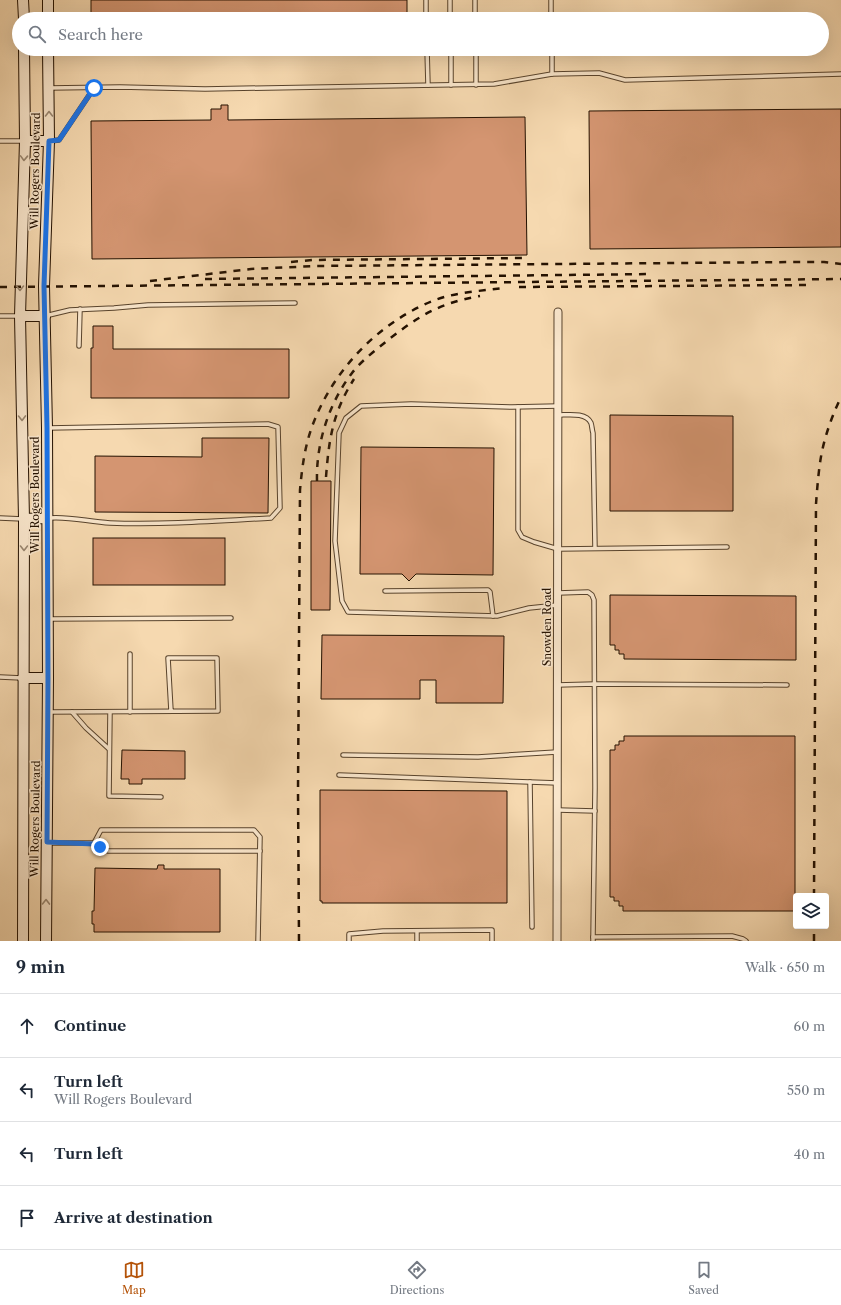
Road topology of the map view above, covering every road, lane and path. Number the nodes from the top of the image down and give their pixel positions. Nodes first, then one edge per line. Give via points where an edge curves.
1 (23, 0) edge
2 (48, 0) edge
3 (426, 0) edge
4 (450, 0) edge
5 (475, 0) edge
6 (551, 0) edge
7 (24, 12) edge
8 (48, 12) edge
9 (426, 12) edge
10 (450, 12) edge
11 (475, 12) edge
12 (551, 12) edge
13 (24, 56) edge
14 (48, 56) edge
15 (427, 56) edge
16 (451, 56) edge
17 (476, 56) edge
18 (552, 56) edge
19 (552, 74) junction
20 (841, 74) edge
21 (428, 85) junction
22 (451, 85) junction
23 (476, 85) junction
24 (49, 88) junction
25 (94, 88) junction
26 (0, 141) edge
27 (25, 141) junction
28 (49, 141) junction
29 (295, 303) dead end
30 (80, 309) junction
31 (558, 312) dead end
32 (0, 316) edge
33 (20, 316) junction
34 (45, 316) junction
35 (79, 346) dead end
36 (558, 406) junction
37 (518, 407) junction
38 (558, 415) junction
39 (47, 428) junction
40 (0, 518) edge
41 (47, 518) junction
42 (24, 519) junction
43 (728, 547) dead end
44 (595, 548) junction
45 (558, 549) junction
46 (385, 591) dead end
47 (558, 593) junction
48 (558, 605) junction
49 (493, 616) junction
50 (231, 618) dead end
51 (48, 619) junction
52 (130, 654) dead end
53 (0, 677) edge
54 (23, 678) junction
55 (48, 678) junction
56 (595, 684) junction
57 (787, 684) dead end
58 (558, 685) junction
59 (171, 711) junction
60 (48, 712) junction
61 (72, 712) junction
62 (110, 712) junction
63 (130, 712) junction
64 (110, 749) junction
65 (558, 752) junction
66 (343, 755) dead end
67 (339, 775) dead end
68 (530, 782) junction
69 (558, 783) junction
70 (161, 797) dead end
71 (558, 810) junction
72 (595, 811) junction
73 (47, 842) junction
74 (94, 844) junction
75 (260, 852) junction
76 (532, 927) dead end
77 (417, 931) junction
78 (704, 936) junction
79 (593, 939) edge
80 (654, 939) edge
81 (23, 941) edge
82 (46, 941) edge
83 (258, 941) edge
84 (349, 941) edge
85 (417, 941) edge
86 (492, 941) edge
87 (557, 941) edge
88 (704, 941) edge
89 (746, 941) edge

1 - 7 main road
2 - 8 main road
3 - 9 lane
4 - 10 lane
5 - 11 lane
6 - 12 lane
13 - 27 main road, Will Rogers Boulevard
14 - 24 main road, Will Rogers Boulevard
15 - 21 lane
16 - 22 lane
17 - 23 lane
18 - 19 lane
19 - 20 lane via 599,73 625,80
19 - 23 lane
21 - 22 lane
21 - 25 lane
22 - 23 lane
24 - 25 lane
28 -> 24 main road, Will Rogers Boulevard
25 - 28 lane via 59,140
26 - 27 lane
27 - 28 main road
27 -> 33 main road, Will Rogers Boulevard
28 - 34 main road, Will Rogers Boulevard
29 - 30 lane via 148,305
30 - 34 lane
30 - 35 lane
31 - 36 street, Snowden Road
32 - 33 lane
33 - 34 main road
33 -> 42 main road, Will Rogers Boulevard
34 - 39 main road, Will Rogers Boulevard
36 - 37 lane
36 - 38 street, Snowden Road
37 - 45 lane via 518,530 522,537
37 - 49 lane via 411,404 360,406 346,418 339,433 335,541 342,601 348,612
38 - 44 lane via 580,415 591,423
38 - 45 street, Snowden Road
39 - 41 main road, Will Rogers Boulevard
39 - 41 lane via 268,424 278,427 280,508 271,518 178,523 108,523 60,517
40 - 42 lane
41 - 42 main road
41 - 51 main road, Will Rogers Boulevard
42 -> 54 main road, Will Rogers Boulevard
43 - 44 lane
44 - 45 lane
45 - 47 street, Snowden Road
46 - 49 lane via 488,590
47 - 48 street, Snowden Road
47 - 56 lane via 588,592 592,595
48 - 49 lane
48 - 58 street, Snowden Road
50 - 51 lane
51 - 55 main road, Will Rogers Boulevard
52 - 63 lane
53 - 54 lane
54 - 55 main road
54 - 81 main road, Will Rogers Boulevard
55 - 60 main road, Will Rogers Boulevard
56 - 57 lane
56 - 58 lane
56 - 72 lane
58 - 65 street, Snowden Road
59 - 59 lane via 218,711 217,658 168,658
59 - 63 lane
60 - 61 lane
60 - 73 main road, Will Rogers Boulevard
61 - 62 lane
61 - 64 lane
62 - 63 lane
62 - 64 lane
64 - 70 lane via 109,796
65 - 66 lane via 478,757
65 - 69 street, Snowden Road
67 - 68 lane
68 - 69 lane
68 - 76 lane
69 - 71 street, Snowden Road
71 - 72 lane
71 - 87 street, Snowden Road
72 - 79 lane
73 - 74 lane
82 -> 73 main road, Will Rogers Boulevard
74 - 75 lane via 108,851
74 - 75 lane via 102,830 254,830 260,837
75 - 83 lane
77 - 84 lane via 349,934
77 - 85 lane
77 - 86 lane via 492,930
78 - 80 lane
78 - 88 lane
78 - 89 lane via 732,936
79 - 80 lane

